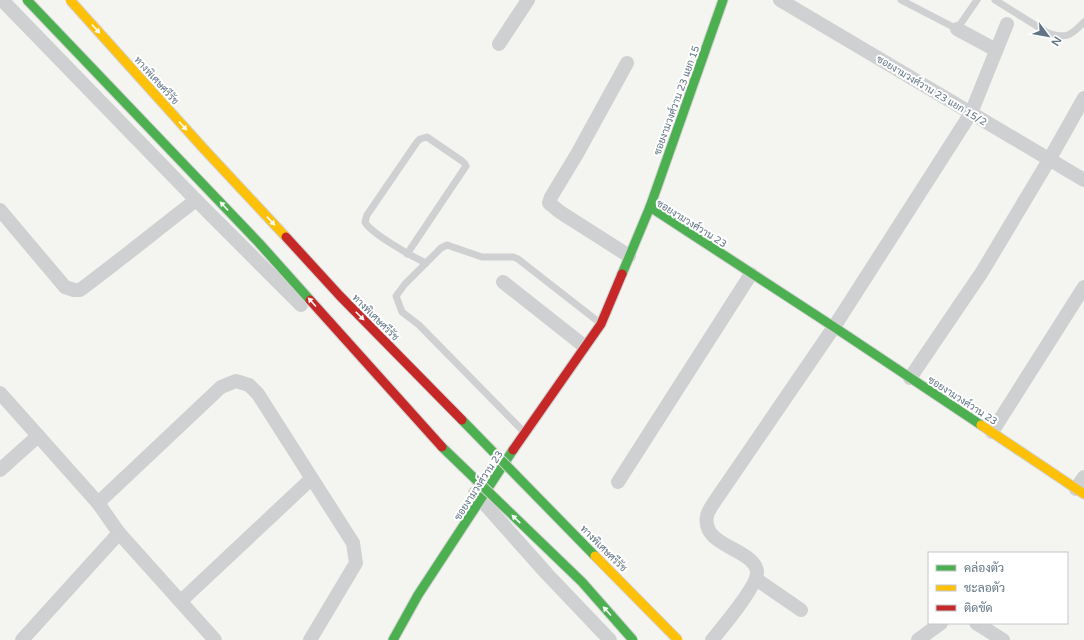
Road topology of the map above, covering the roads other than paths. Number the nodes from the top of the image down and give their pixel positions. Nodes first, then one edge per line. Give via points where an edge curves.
1 (2, 0) edge
2 (27, 0) edge
3 (70, 0) edge
4 (528, 0) edge
5 (723, 0) edge
6 (780, 0) edge
7 (901, 0) edge
8 (977, 0) edge
9 (995, 0) edge
10 (1084, 22) edge
11 (1007, 24) dead end
12 (957, 29) junction
13 (500, 44) dead end
14 (996, 50) junction
15 (628, 63) dead end
16 (1084, 98) edge
17 (971, 113) junction
18 (1050, 160) junction
19 (1084, 180) edge
20 (196, 200) junction
21 (650, 207) junction
22 (0, 210) edge
23 (407, 254) junction
24 (629, 256) junction
25 (426, 263) junction
26 (751, 274) junction
27 (503, 282) dead end
28 (1084, 287) edge
29 (601, 324) junction
30 (834, 327) junction
31 (584, 346) junction
32 (910, 378) junction
33 (0, 393) edge
34 (992, 432) junction
35 (524, 433) junction
36 (38, 436) junction
37 (0, 470) edge
38 (311, 479) junction
39 (618, 482) dead end
40 (1081, 487) edge
41 (481, 500) junction
42 (98, 503) junction
43 (119, 533) junction
44 (756, 579) junction
45 (181, 601) junction
46 (801, 610) dead end
47 (940, 624) edge
48 (978, 624) edge
49 (22, 640) edge
50 (215, 640) edge
51 (310, 640) edge
52 (393, 640) edge
53 (610, 640) edge
54 (633, 640) edge
55 (678, 640) edge
56 (712, 640) edge
57 (918, 640) edge
58 (1003, 640) edge

1 - 20 street
54 -> 2 main road, bridge via 582,582 436,442 259,243
3 -> 55 main road, ทางพิเศษศรีรัช, bridge via 340,296
4 - 13 street
5 - 21 main road, ซอยงามวงศ์วาน 23 แยก 15
6 - 17 street, ซอยงามวงศ์วาน 23 แยก 15/2
7 - 12 lane
8 - 12 lane
9 - 10 lane via 1055,35 1070,35
11 - 14 street
12 - 14 street
14 - 17 street
15 - 24 street via 549,203
16 - 18 street
17 - 18 street, ซอยงามวงศ์วาน 23 แยก 15/2
17 - 30 street
18 - 19 street, ซอยงามวงศ์วาน 23 แยก 15/2
18 - 32 street via 982,272
20 - 22 street via 80,290 65,287
20 - 41 street via 396,403
21 - 24 main road, ซอยงามวงศ์วาน 23
21 - 26 main road, ซอยงามวงศ์วาน 23
23 - 23 lane via 366,225 365,219 417,142 427,137 462,160 466,166
23 - 25 lane
24 - 29 main road, ซอยงามวงศ์วาน 23
25 - 29 lane via 443,246 448,245 482,256 512,257 526,264
25 - 35 lane via 396,296 402,312 419,326
26 - 30 main road, ซอยงามวงศ์วาน 23
26 - 39 street
27 - 31 street
28 - 34 street
29 - 31 main road, ซอยงามวงศ์วาน 23
30 - 32 main road, ซอยงามวงศ์วาน 23
30 - 44 street via 707,515 706,526 712,536 751,560 757,571
31 - 35 main road, ซอยงามวงศ์วาน 23
32 - 34 main road, ซอยงามวงศ์วาน 23
33 - 36 street
34 - 40 main road, ซอยงามวงศ์วาน 23
35 - 41 main road, ซอยงามวงศ์วาน 23
36 - 37 street
36 - 42 street
38 - 42 street via 258,394 249,386 236,381 221,387
38 - 45 street
38 - 51 street via 353,543 356,563
41 - 52 main road, ซอยงามวงศ์วาน 23 via 418,595
41 - 53 street
42 - 43 street
43 - 45 street
43 - 49 street
44 - 46 street
44 - 56 street
45 - 50 street
47 - 57 street
48 - 58 street

